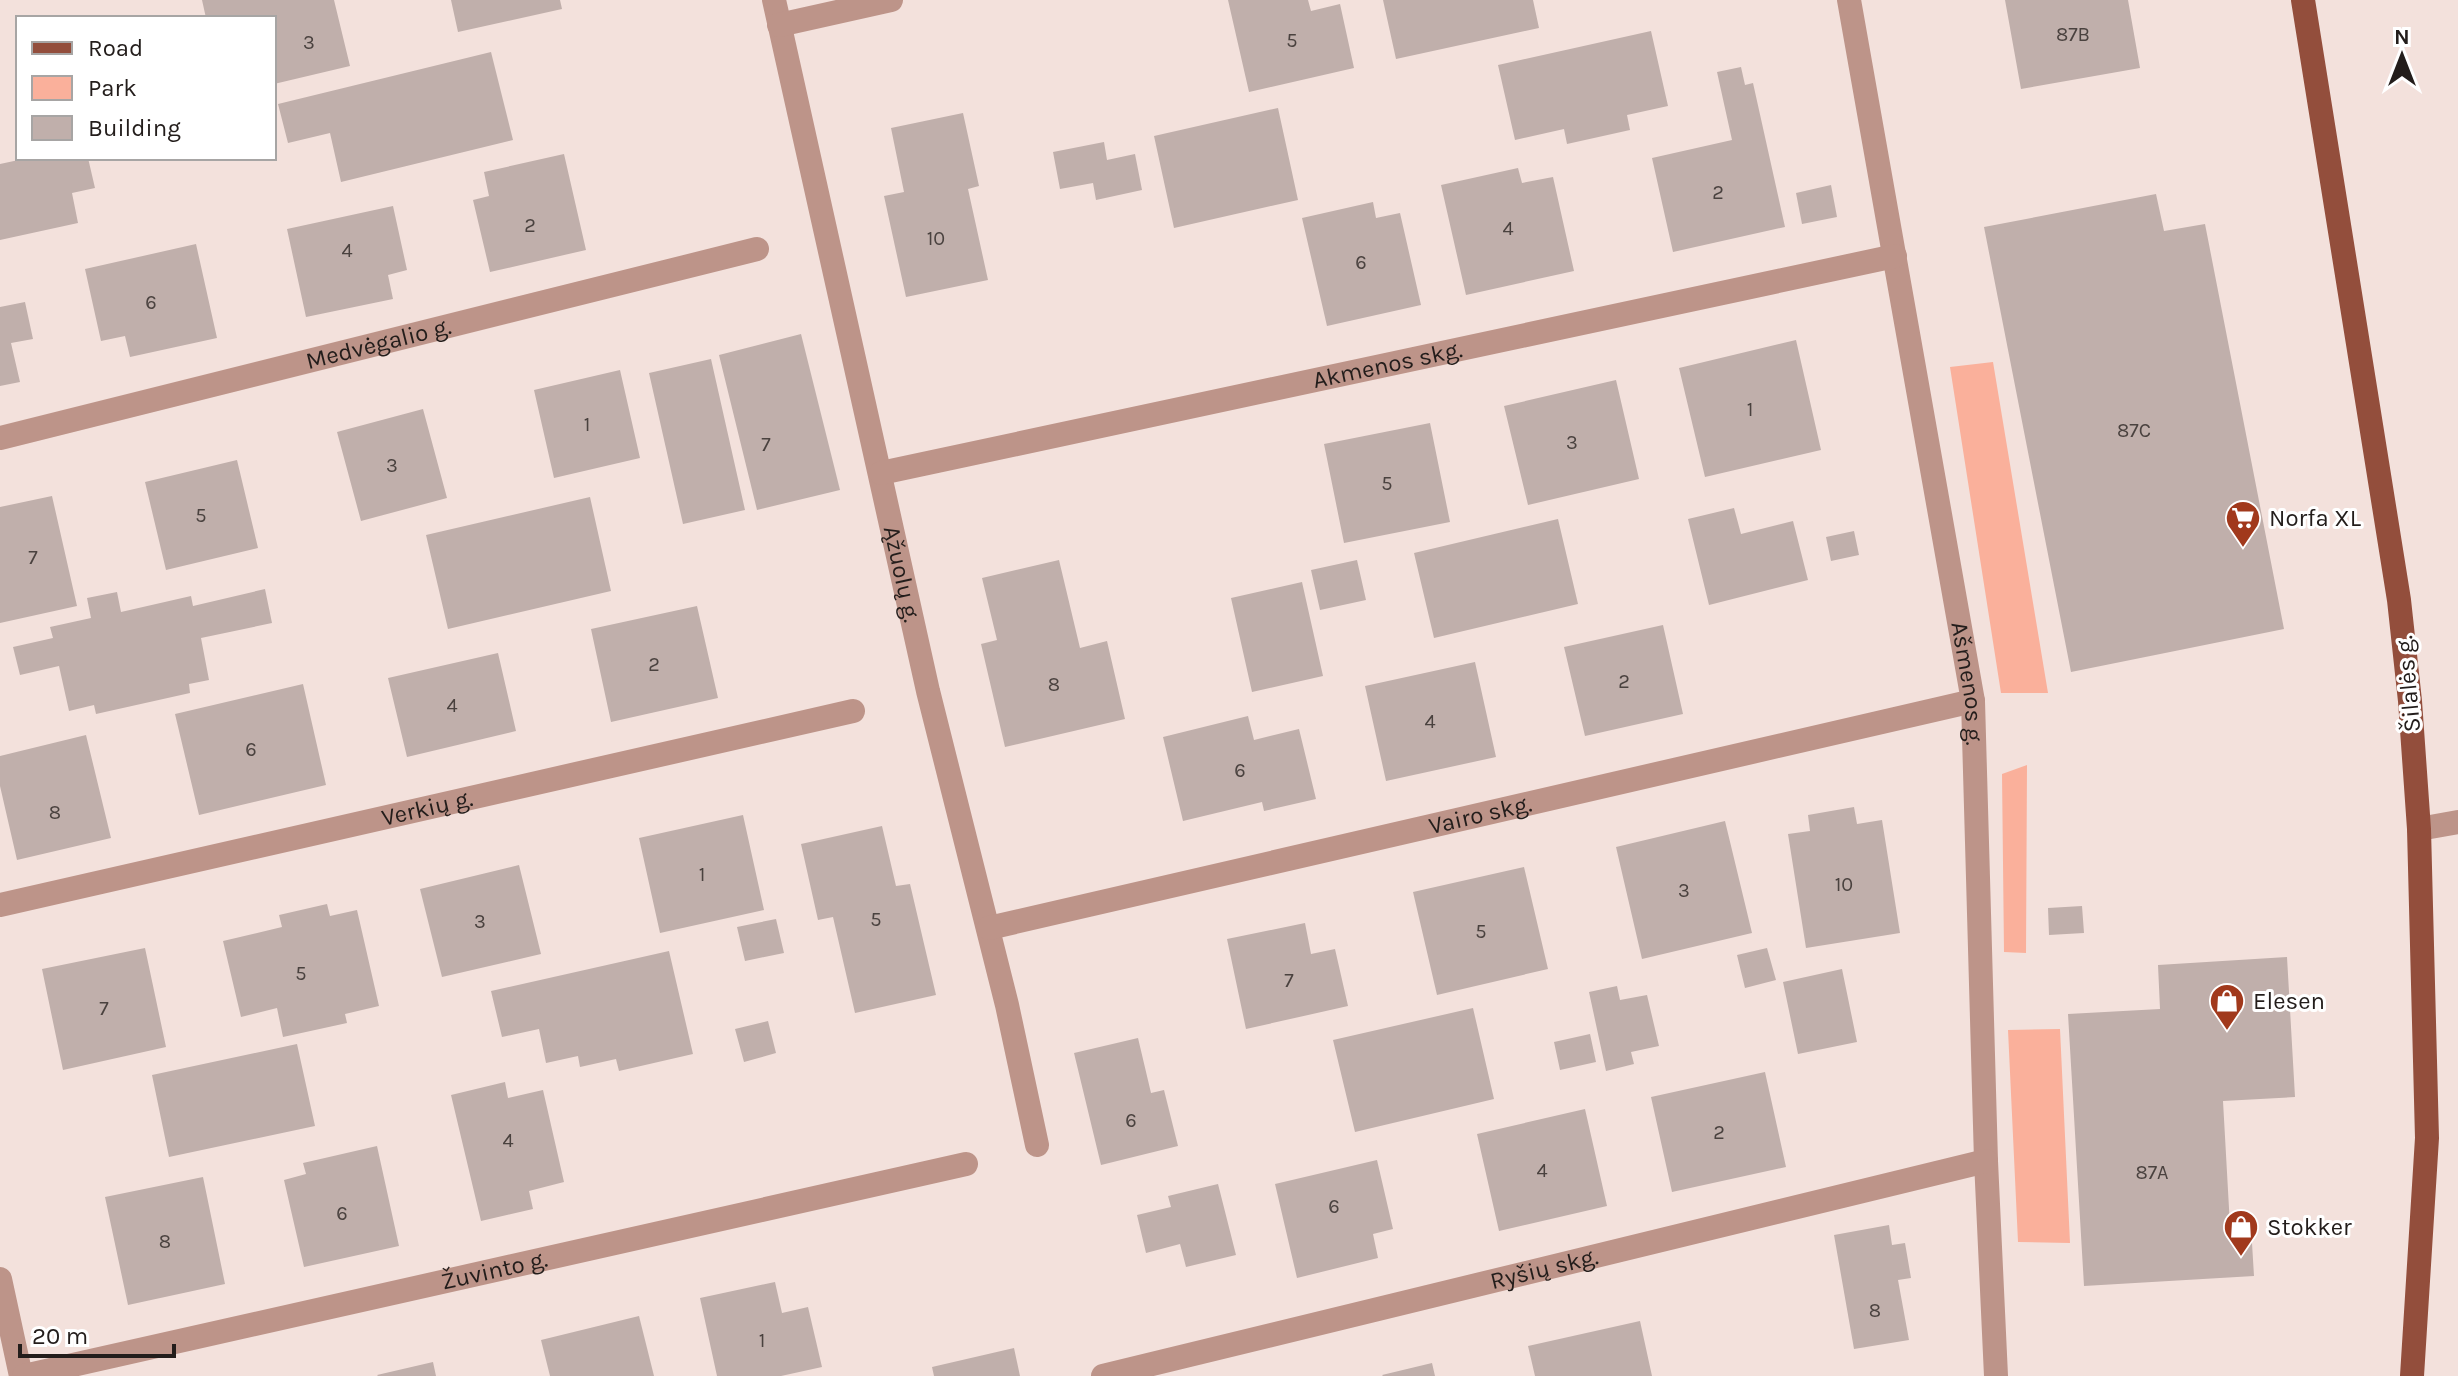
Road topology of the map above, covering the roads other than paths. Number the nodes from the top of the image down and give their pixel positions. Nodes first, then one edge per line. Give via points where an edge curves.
1 (774, 0) edge
2 (891, 0) edge
3 (1849, 0) edge
4 (2303, 0) edge
5 (779, 25) junction
6 (757, 249) dead end
7 (1895, 256) junction
8 (0, 438) edge
9 (881, 473) junction
10 (1973, 701) junction
11 (853, 711) dead end
12 (2458, 822) edge
13 (2419, 829) junction
14 (0, 905) edge
15 (989, 928) junction
16 (1037, 1145) dead end
17 (1986, 1161) junction
18 (966, 1164) dead end
19 (0, 1279) edge
20 (22, 1376) edge
21 (1103, 1376) edge
22 (1996, 1376) edge
23 (2412, 1376) edge

1 - 5 street, Ąžuolų g.
2 - 5 street
3 - 7 street, Ašmenos g.
4 - 13 main road, Šilalės g. via 2399,600
5 - 9 street, Ąžuolų g.
6 - 8 street, Medvėgalio g.
7 - 9 street, Akmenos skg.
7 - 10 street, Ašmenos g.
9 - 15 street, Ąžuolų g. via 928,691
10 - 15 street, Vairo skg.
10 - 17 street, Ašmenos g.
11 - 14 street, Verkių g.
12 - 13 street
13 - 23 main road, Šilalės g. via 2427,1138
15 - 16 street, Ąžuolų g.
17 - 21 street, Ryšių skg.
17 - 22 street, Ašmenos g.
18 - 20 street, Žuvinto g.
19 - 20 street

